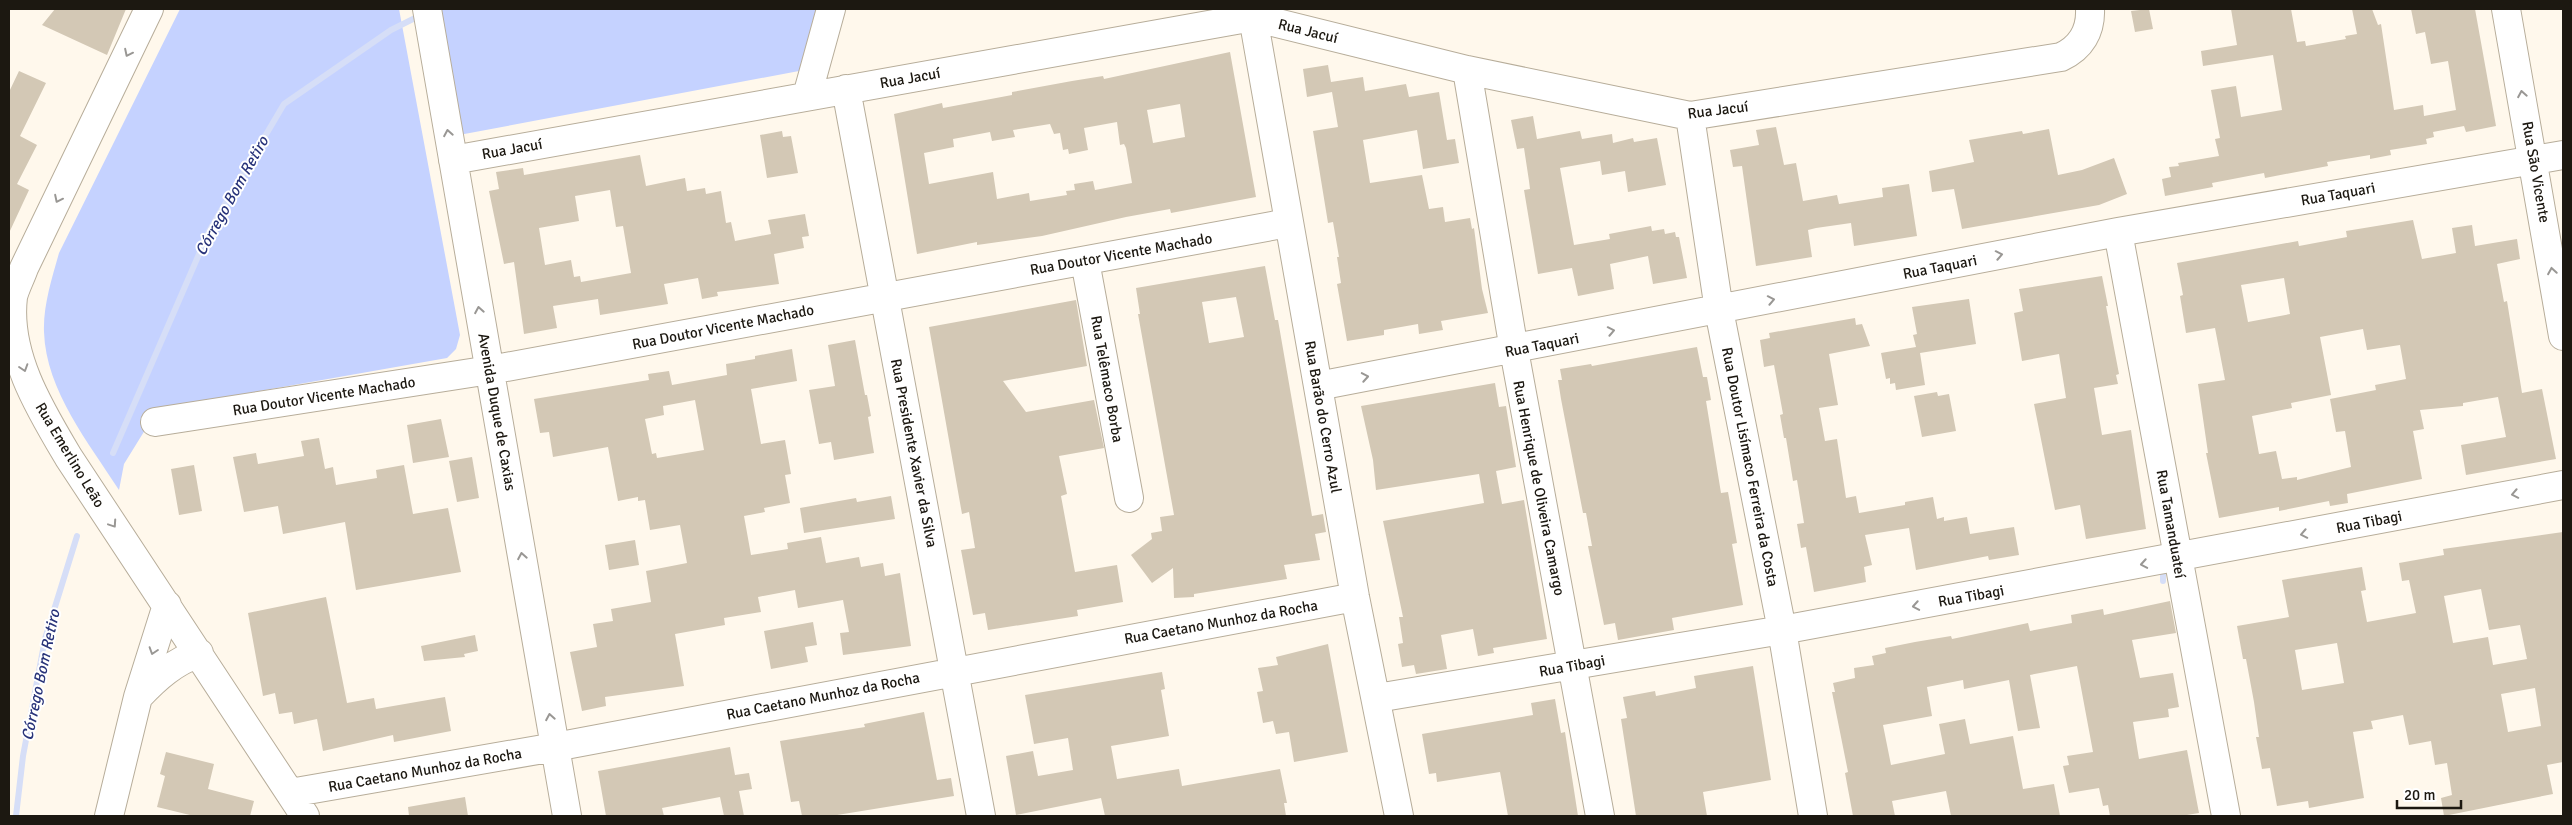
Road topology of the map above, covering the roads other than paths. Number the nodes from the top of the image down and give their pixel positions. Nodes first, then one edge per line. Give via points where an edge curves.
1 (149, 9) edge
2 (427, 9) edge
3 (831, 9) edge
4 (2090, 9) edge
5 (2506, 9) edge
6 (1253, 17) junction
7 (1466, 70) junction
8 (846, 89) junction
9 (807, 96) junction
10 (1690, 116) junction
11 (2563, 155) edge
12 (453, 160) junction
13 (2534, 160) junction
14 (1288, 223) junction
15 (2118, 232) junction
16 (1085, 261) junction
17 (17, 265) edge
18 (884, 296) junction
19 (11, 299) edge
20 (1719, 310) junction
21 (2563, 336) edge
22 (12, 342) edge
23 (1514, 350) junction
24 (490, 370) junction
25 (1318, 386) junction
26 (155, 422) dead end
27 (2563, 485) edge
28 (1129, 498) dead end
29 (2177, 558) junction
30 (1355, 597) junction
31 (167, 605) junction
32 (1782, 630) junction
33 (199, 653) junction
34 (1572, 666) junction
35 (954, 670) junction
36 (138, 697) junction
37 (1377, 698) junction
38 (555, 747) junction
39 (290, 793) junction
40 (109, 816) edge
41 (305, 816) edge
42 (567, 816) edge
43 (981, 816) edge
44 (1399, 816) edge
45 (1600, 816) edge
46 (1814, 816) edge
47 (2226, 816) edge

1 -> 17 street, Rua Emerlino Leão
12 -> 2 street, Avenida Duque de Caxias
3 - 9 street
4 - 10 street, Rua Jacuí via 2090,24 2083,41 2061,57
13 -> 5 street, Rua São Vicente
6 - 7 street, Rua Jacuí
6 - 8 street, Rua Jacuí
6 - 14 street, Rua Barão do Cerro Azul
7 - 10 street, Rua Jacuí
7 - 23 street, Rua Henrique de Oliveira Camargo
8 - 9 street, Rua Jacuí
8 - 18 street, Rua Presidente Xavier da Silva
9 - 12 street, Rua Jacuí
10 - 20 street, Rua Doutor Lisímaco Ferreira da Costa
11 - 13 street, Rua Taquari
24 -> 12 street, Avenida Duque de Caxias
13 - 15 street, Rua Taquari
21 -> 13 street, Rua São Vicente
14 - 16 street, Rua Doutor Vicente Machado
14 - 25 street, Rua Barão do Cerro Azul
20 -> 15 street, Rua Taquari
15 - 29 street, Rua Tamanduateí
16 - 18 street, Rua Doutor Vicente Machado
16 - 28 street, Rua Telêmaco Borba
17 - 19 street, Rua Emerlino Leão
18 - 24 street, Rua Doutor Vicente Machado
18 - 35 street, Rua Presidente Xavier da Silva
19 - 22 street, Rua Emerlino Leão
23 -> 20 street, Rua Taquari
20 - 32 street, Rua Doutor Lisímaco Ferreira da Costa
22 -> 31 street, Rua Emerlino Leão via 40,410 68,458
25 -> 23 street, Rua Taquari
23 - 34 street, Rua Henrique de Oliveira Camargo
24 - 26 street, Rua Doutor Vicente Machado
38 -> 24 street, Avenida Duque de Caxias
25 - 30 street, Rua Barão do Cerro Azul
27 -> 29 street, Rua Tibagi
29 -> 32 street, Rua Tibagi
29 - 47 street, Rua Tamanduateí
30 - 35 street, Rua Caetano Munhoz da Rocha
30 - 37 street, Rua Barão do Cerro Azul
31 - 33 street, Rua Emerlino Leão
31 -> 36 street
32 - 34 street, Rua Tibagi
32 - 46 street, Rua Doutor Lisímaco Ferreira da Costa
33 - 36 street via 169,668
33 - 39 street, Rua Emerlino Leão
34 - 37 street, Rua Tibagi
34 - 45 street, Rua Henrique de Oliveira Camargo
35 - 38 street, Rua Caetano Munhoz da Rocha
35 - 43 street, Rua Presidente Xavier da Silva
36 - 40 street
37 - 44 street, Rua Barão do Cerro Azul
38 - 39 street, Rua Caetano Munhoz da Rocha
38 - 42 street, Avenida Duque de Caxias
39 - 41 street, Rua Emerlino Leão

